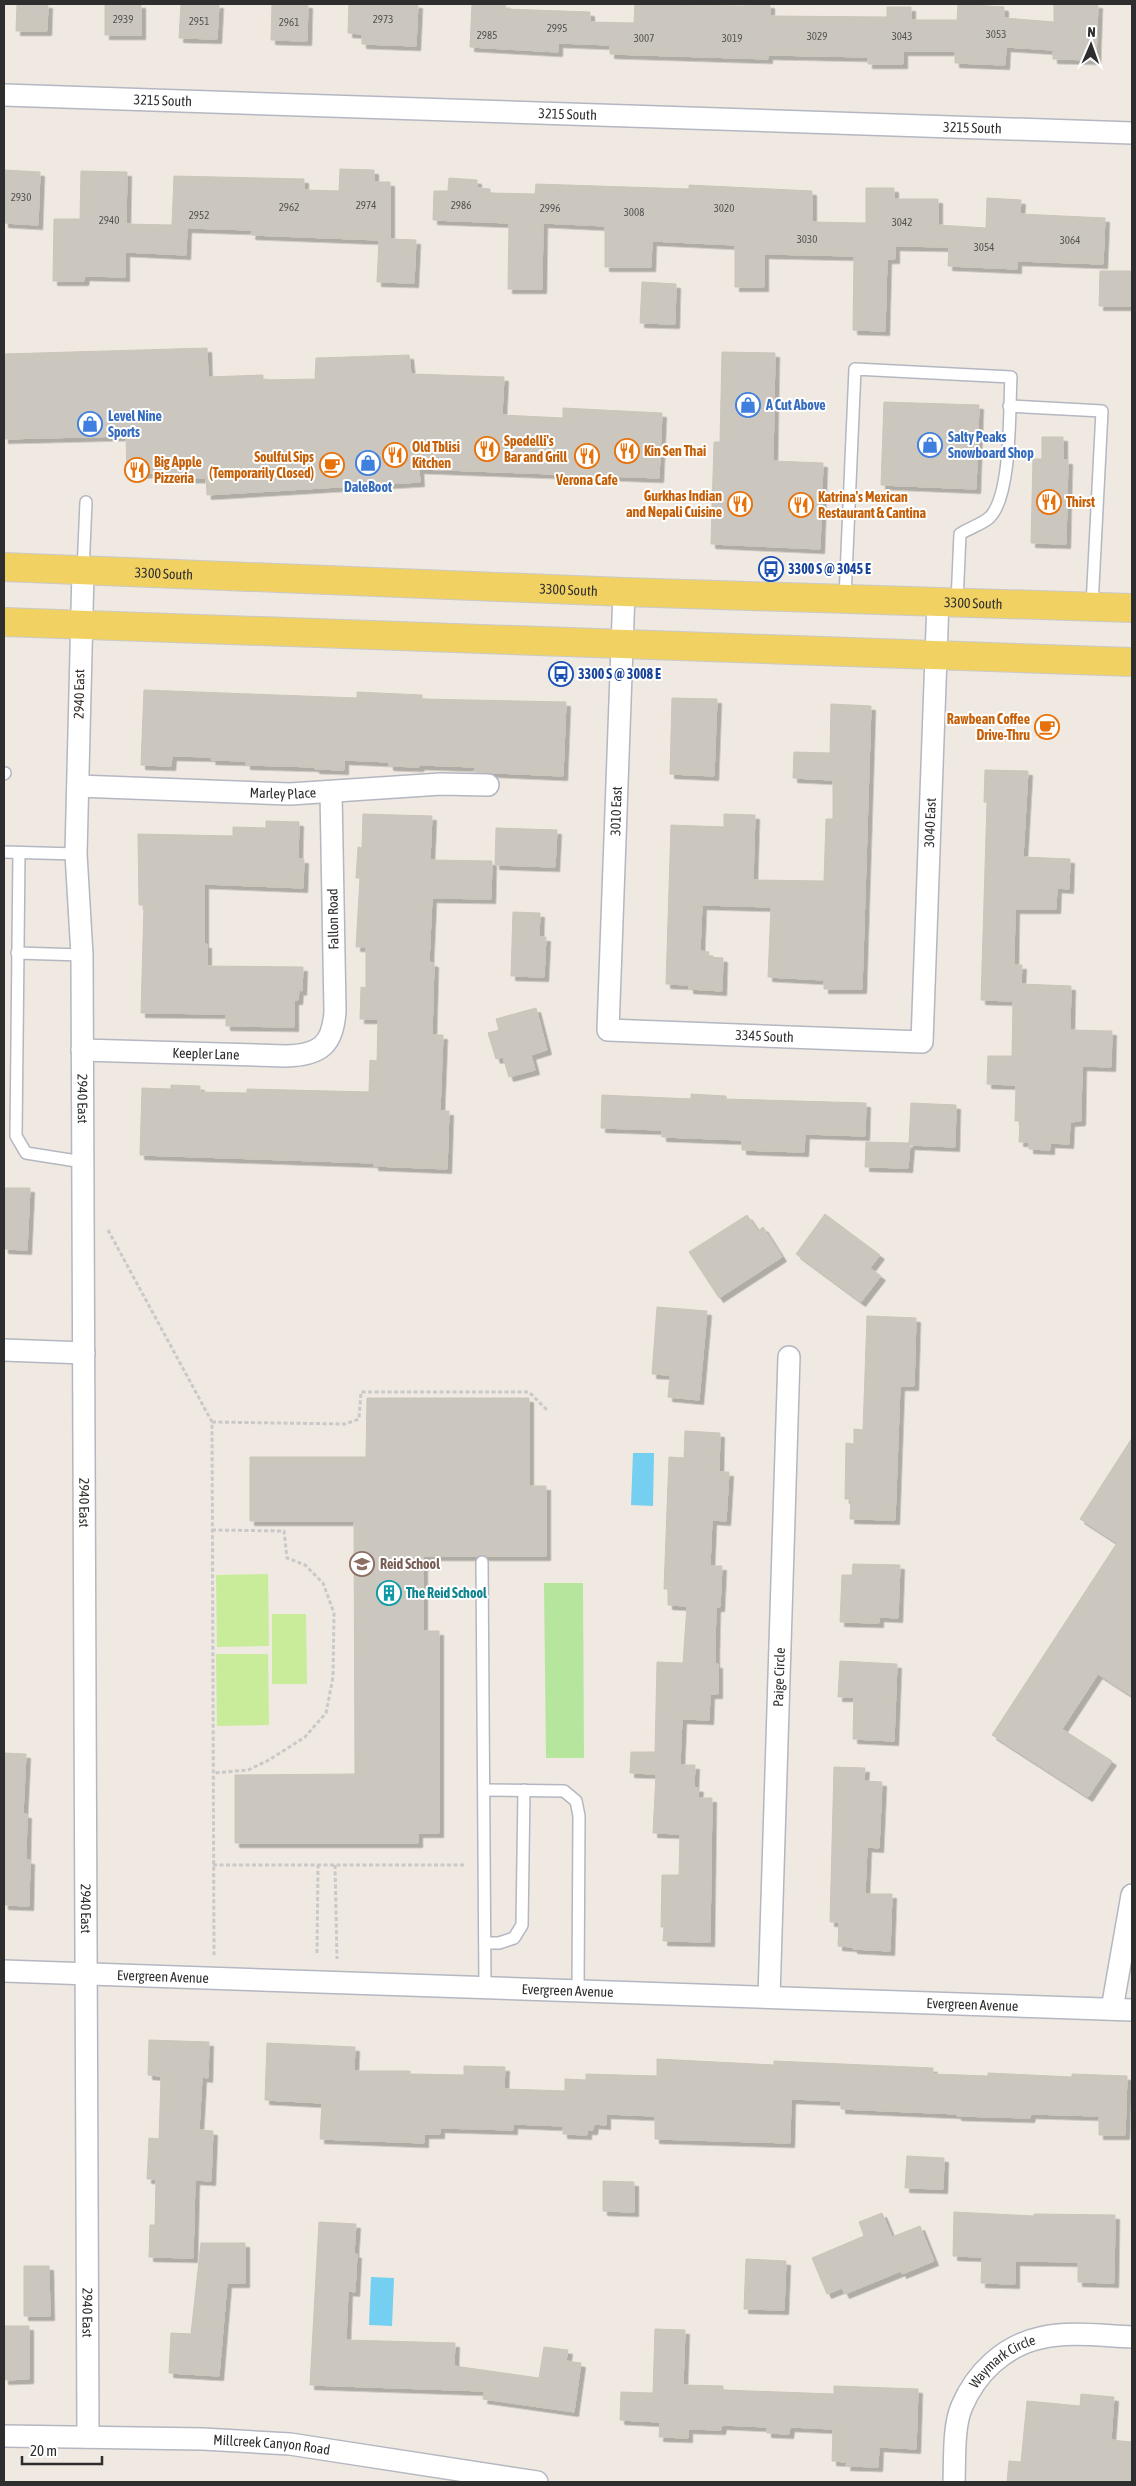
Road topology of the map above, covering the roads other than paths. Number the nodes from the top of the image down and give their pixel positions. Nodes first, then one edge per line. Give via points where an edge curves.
1 (4, 94) edge
2 (1132, 133) edge
3 (1009, 406) junction
4 (86, 502) dead end
5 (4, 568) edge
6 (83, 571) junction
7 (624, 592) junction
8 (846, 598) junction
9 (948, 602) junction
10 (1092, 606) junction
11 (1132, 608) edge
12 (4, 622) edge
13 (81, 624) junction
14 (622, 645) junction
15 (936, 654) junction
16 (1132, 662) edge
17 (488, 785) dead end
18 (78, 786) junction
19 (331, 792) junction
20 (4, 852) edge
21 (19, 853) junction
22 (76, 854) junction
23 (17, 953) junction
24 (82, 955) junction
25 (608, 1030) joint
26 (922, 1042) joint
27 (325, 1044) joint
28 (82, 1050) junction
29 (83, 1162) junction
30 (4, 1350) edge
31 (84, 1353) junction
32 (789, 1357) dead end
33 (482, 1562) dead end
34 (484, 1790) junction
35 (524, 1790) junction
36 (1132, 1896) edge
37 (485, 1943) junction
38 (4, 1971) edge
39 (86, 1974) junction
40 (485, 1988) junction
41 (578, 1991) junction
42 (769, 1998) junction
43 (1122, 2010) edge
44 (1132, 2337) edge
45 (4, 2436) edge
46 (88, 2436) junction
47 (537, 2482) edge
48 (954, 2482) edge

1 - 2 street, 3215 South
3 - 8 lane via 1011,377 855,369
3 - 9 lane via 1004,486 990,517 960,534
3 - 10 lane via 1102,411
4 - 6 lane
5 - 6 main road, 3300 South
6 - 7 main road, 3300 South
6 - 13 street, 2940 East
7 - 8 main road, 3300 South
7 - 14 street, 3010 East
8 - 9 main road, 3300 South
9 - 10 main road, 3300 South
9 - 15 street, 3040 East
10 - 11 main road, 3300 South
12 - 13 main road
13 - 14 main road
13 - 18 street, 2940 East
14 - 15 main road
14 - 25 street, 3010 East
15 - 16 main road
15 - 26 street, 3040 East
17 - 19 street, Marley Place via 441,784
18 - 19 street, Marley Place via 290,794
18 - 22 street, 2940 East
19 - 27 street, Fallon Road via 335,1011 333,1028
20 - 21 lane
21 - 22 lane
21 - 23 lane
22 - 24 street, 2940 East
23 - 24 lane
23 - 29 lane via 16,1136 26,1153
24 - 28 street, 2940 East
25 - 26 street, 3345 South
27 - 28 street, Keepler Lane via 307,1054 286,1056
28 - 29 street, 2940 East
29 - 31 street, 2940 East
30 - 31 street
31 - 39 street, 2940 East
32 - 42 street, Paige Circle
33 - 34 lane
34 - 35 lane
34 - 37 lane
35 - 37 lane via 522,1925 514,1938
35 - 41 lane via 564,1791 576,1802 579,1816
36 - 43 street
37 - 40 lane
38 - 39 street, Evergreen Avenue
39 - 40 street, Evergreen Avenue
39 - 46 street, 2940 East
40 - 41 street, Evergreen Avenue
41 - 42 street, Evergreen Avenue
42 - 43 street, Evergreen Avenue
44 - 48 street, Waymark Circle via 1058,2335 1040,2338 1004,2352 984,2370 962,2407
45 - 46 street, Millcreek Canyon Road
46 - 47 street, Millcreek Canyon Road via 290,2444

